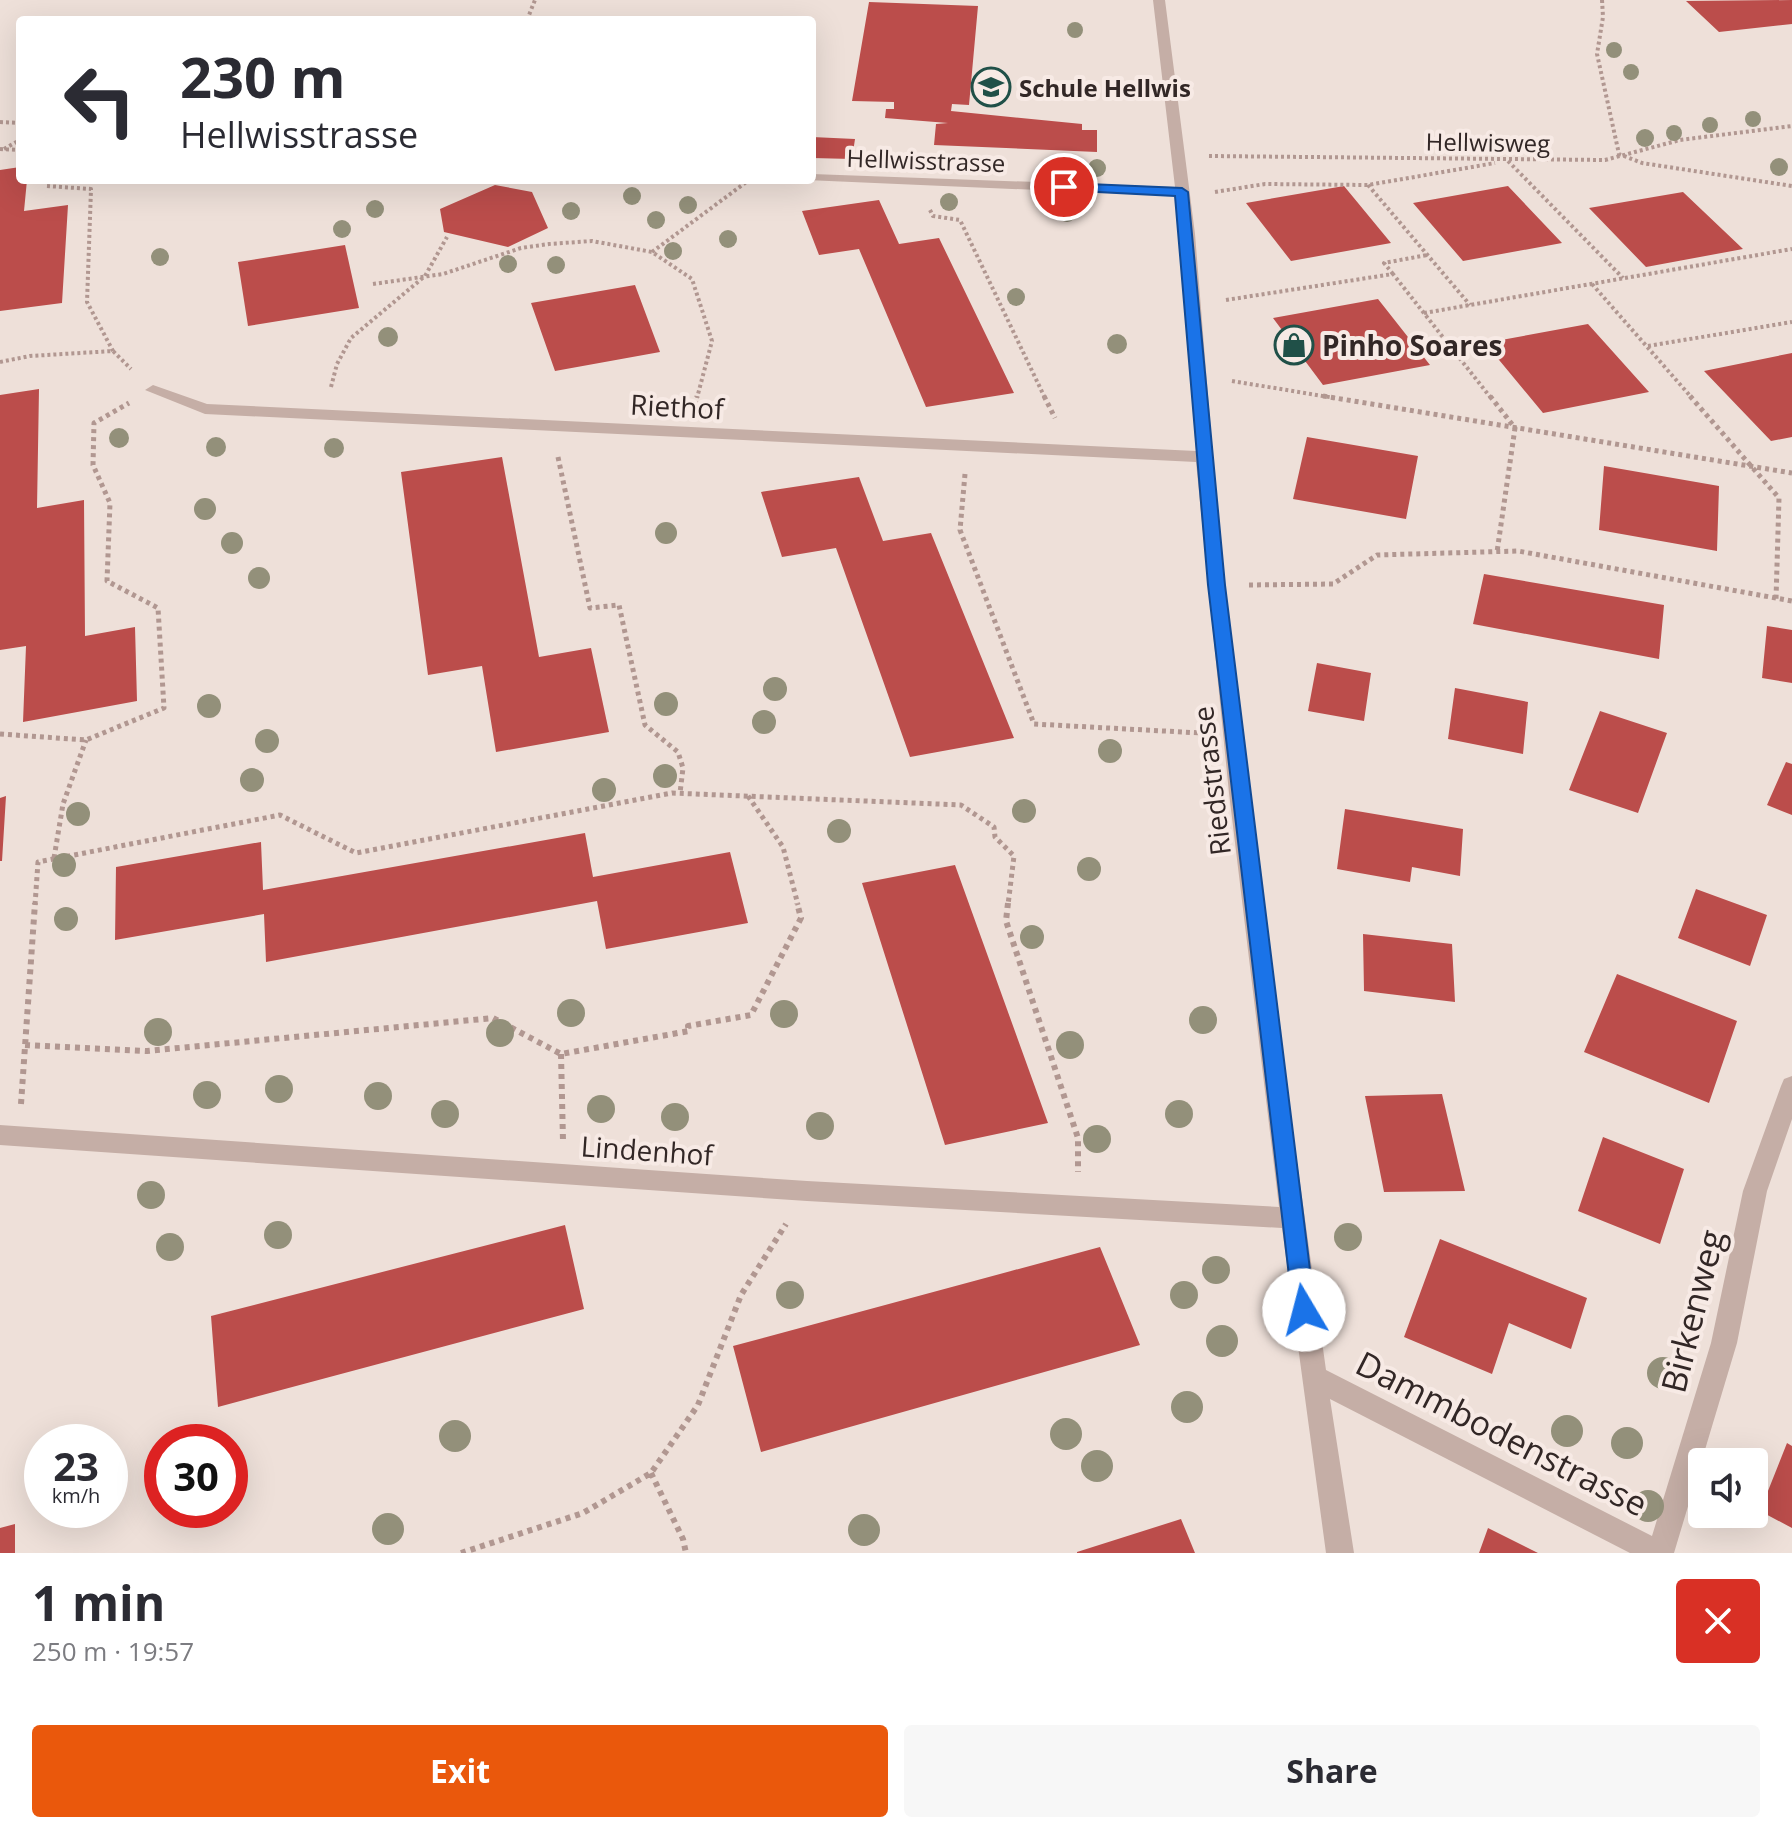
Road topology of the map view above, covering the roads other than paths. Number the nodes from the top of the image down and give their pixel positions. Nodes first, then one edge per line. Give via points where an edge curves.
1 (1159, 0) edge
2 (816, 178) edge
3 (1182, 194) junction
4 (153, 390) road end
5 (1203, 457) junction
6 (1792, 1086) edge
7 (9, 1136) edge
8 (1291, 1218) junction
9 (1314, 1377) junction
10 (1340, 1553) edge
11 (1659, 1553) edge

1 - 3 street, Riedstrasse
2 - 3 street, Hellwisstrasse
3 - 5 street, Riedstrasse
4 - 5 street, Riethof via 205,409
5 - 8 street, Riedstrasse
6 - 11 street, Birkenweg via 1755,1191 1724,1343
7 - 8 street, Lindenhof
8 - 9 street, Riedstrasse
9 - 10 street, Riedstrasse
9 - 11 street, Dammbodenstrasse

